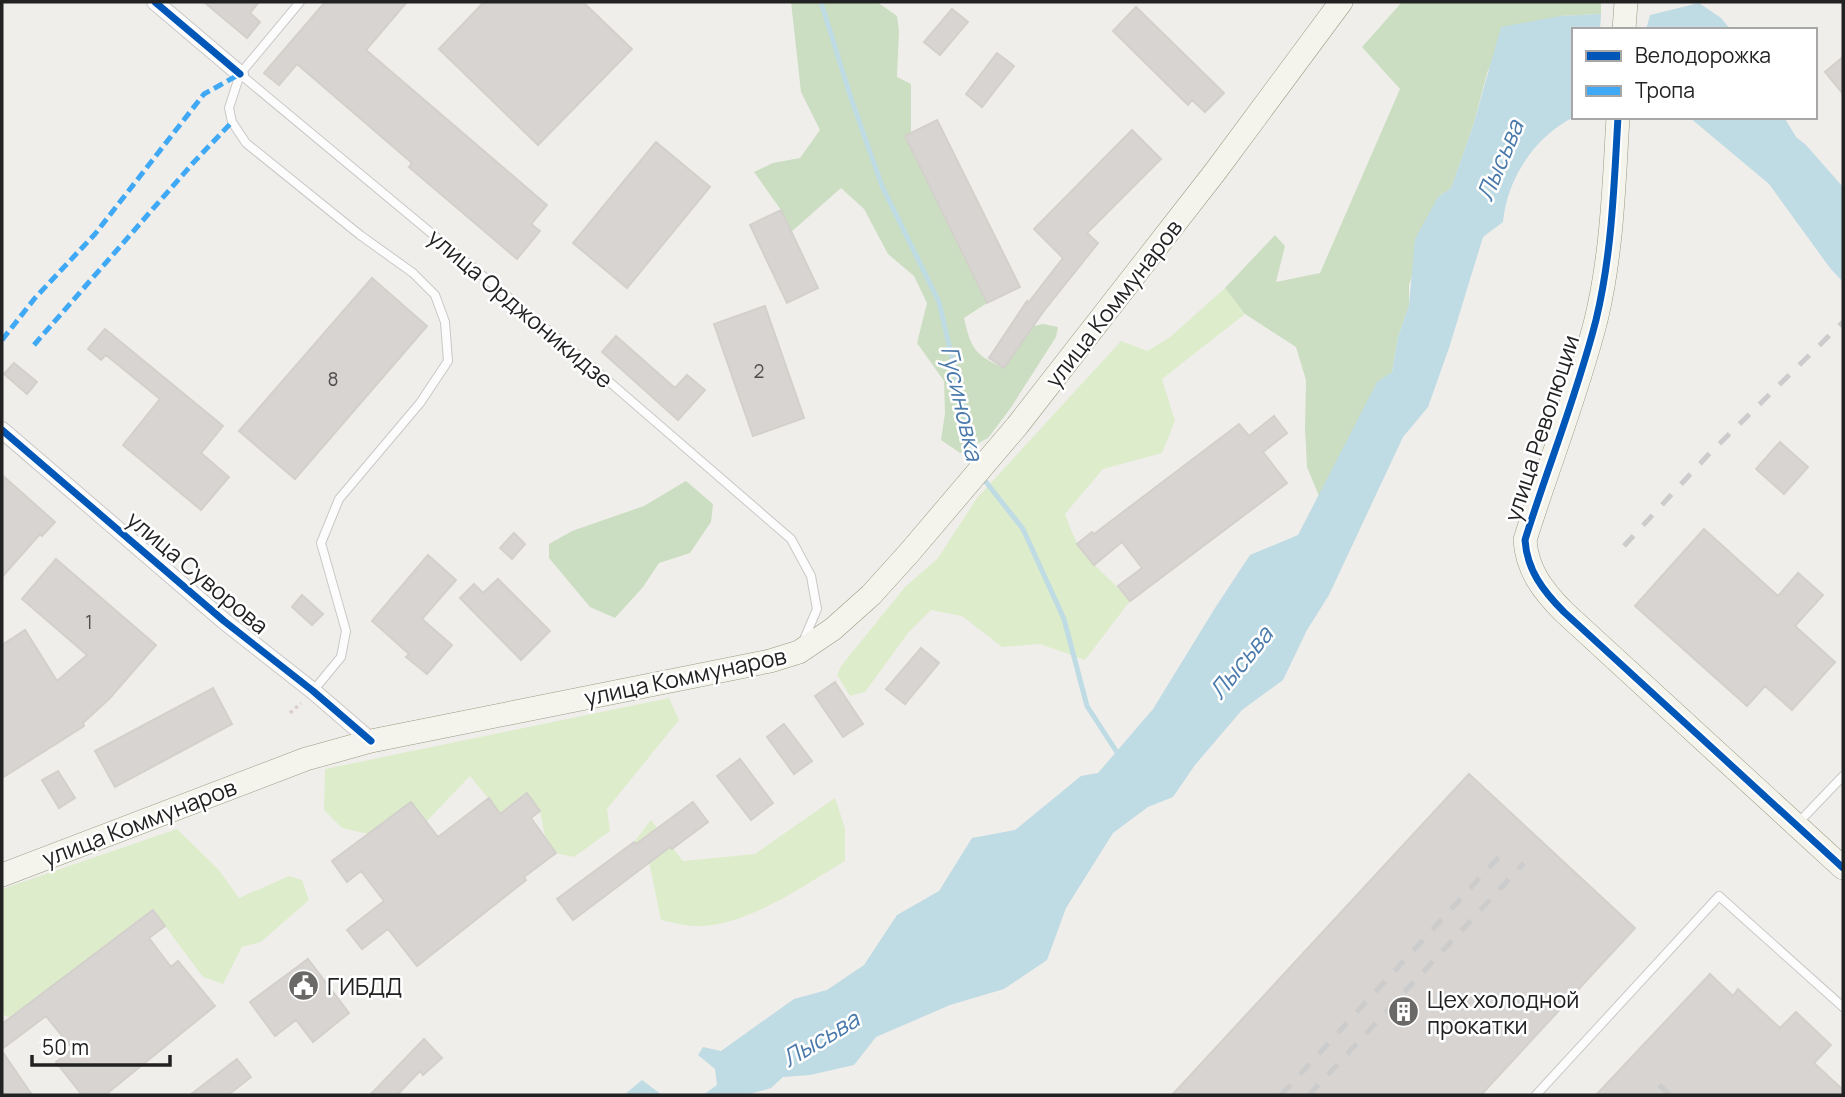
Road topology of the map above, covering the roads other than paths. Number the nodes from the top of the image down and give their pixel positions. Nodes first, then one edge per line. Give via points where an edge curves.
1 (155, 2) edge
2 (300, 2) edge
3 (1342, 2) edge
4 (1626, 2) edge
5 (1624, 28) edge
6 (240, 74) junction
7 (1618, 119) edge
8 (2, 430) edge
9 (799, 652) junction
10 (313, 691) junction
11 (371, 741) junction
12 (1843, 776) edge
13 (1796, 825) junction
14 (1843, 868) edge
15 (2, 875) edge
16 (1843, 1007) edge
17 (1536, 1095) edge

1 - 6 street, улица Орджоникидзе
2 - 6 lane
3 - 9 main road, улица Коммунаров via 1017,426 871,595
4 - 5 main road
6 - 9 lane, улица Орджоникидзе via 791,539 811,576 817,609
6 - 10 lane via 229,108 246,143 412,273 435,295 446,322 448,361 420,403 339,499 321,542 346,631 341,657
7 - 13 main road, улица Революции via 1608,253 1596,317 1576,394 1525,540 1526,556 1541,586 1564,612
8 - 10 street, улица Суворова via 224,621
9 - 11 main road, улица Коммунаров
10 - 11 street, улица Суворова
11 - 15 main road, улица Коммунаров via 306,759
12 - 13 lane
13 - 14 main road, улица Революции
16 - 17 lane via 1719,896

